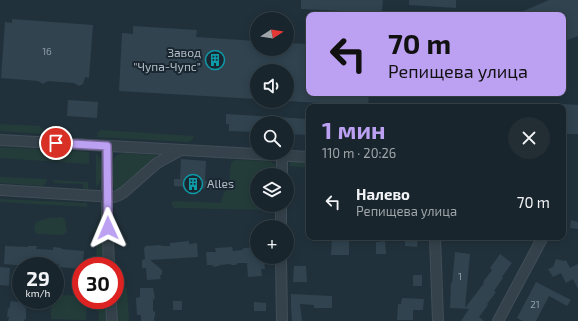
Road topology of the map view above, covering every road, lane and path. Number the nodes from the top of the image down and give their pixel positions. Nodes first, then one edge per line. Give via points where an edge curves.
1 (0, 140) edge
2 (107, 146) junction
3 (180, 150) junction
4 (250, 154) edge
5 (294, 156) edge
6 (306, 157) edge
7 (0, 190) edge
8 (107, 197) junction
9 (435, 240) edge
10 (541, 240) edge
11 (109, 257) edge
12 (281, 264) edge
13 (111, 309) edge
14 (112, 321) edge
15 (282, 321) edge
16 (438, 321) edge
17 (498, 321) edge

1 - 2 street
2 - 3 street
2 - 8 street
3 - 4 street
3 - 8 street via 157,163 124,192
5 - 6 street
7 - 8 street
8 - 11 street
9 - 16 street
10 - 17 street
12 - 15 street
13 - 14 street

